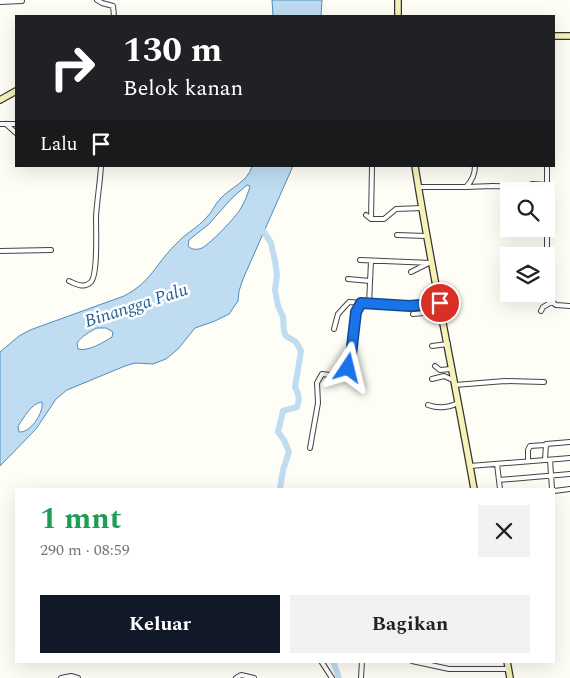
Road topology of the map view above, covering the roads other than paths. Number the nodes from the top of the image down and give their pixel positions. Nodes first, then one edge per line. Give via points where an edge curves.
1 (97, 0) edge
2 (398, 0) edge
3 (22, 1) edge
4 (0, 2) edge
5 (114, 15) edge
6 (398, 15) edge
7 (555, 36) edge
8 (570, 36) edge
9 (15, 92) edge
10 (0, 100) edge
11 (0, 124) edge
12 (6, 124) junction
13 (15, 124) edge
14 (15, 132) edge
15 (101, 167) edge
16 (372, 167) edge
17 (415, 167) edge
18 (475, 167) edge
19 (547, 167) edge
20 (548, 182) edge
21 (500, 186) edge
22 (418, 187) junction
23 (466, 187) junction
24 (422, 208) junction
25 (366, 215) dead end
26 (371, 219) junction
27 (397, 234) dead end
28 (426, 236) junction
29 (51, 250) dead end
30 (0, 252) edge
31 (360, 260) dead end
32 (371, 261) junction
33 (430, 263) junction
34 (411, 272) dead end
35 (348, 279) dead end
36 (69, 281) dead end
37 (370, 281) junction
38 (552, 302) joint
39 (361, 303) junction
40 (440, 303) junction
41 (369, 304) junction
42 (428, 304) junction
43 (570, 306) edge
44 (541, 311) dead end
45 (413, 314) dead end
46 (334, 329) dead end
47 (448, 344) junction
48 (432, 346) dead end
49 (435, 366) dead end
50 (451, 369) junction
51 (432, 379) dead end
52 (454, 382) junction
53 (544, 382) dead end
54 (458, 402) junction
55 (428, 405) dead end
56 (570, 442) edge
57 (544, 445) junction
58 (310, 448) dead end
59 (570, 458) edge
60 (548, 460) junction
61 (528, 461) junction
62 (498, 464) junction
63 (470, 466) junction
64 (570, 474) edge
65 (551, 476) junction
66 (499, 480) junction
67 (474, 488) edge
68 (500, 488) edge
69 (553, 488) edge
70 (555, 490) edge
71 (570, 490) edge
72 (322, 663) edge
73 (362, 663) edge
74 (421, 663) edge
75 (507, 663) edge
76 (508, 668) junction
77 (61, 678) edge
78 (78, 678) edge
79 (236, 678) edge
80 (254, 678) edge
81 (332, 678) edge
82 (361, 678) edge
83 (510, 678) edge

1 - 5 street via 114,6
2 - 6 main road
3 - 4 street
7 - 8 main road
9 - 10 main road
11 - 12 street
12 - 13 street
12 - 14 street
15 - 36 street via 93,279 82,286
16 - 26 street
17 - 22 main road
18 - 23 street via 471,183
19 - 20 street
21 - 23 street
22 - 23 street
22 - 24 main road
24 - 26 street via 396,209 386,218
24 - 28 main road
25 - 26 street
27 - 28 street
28 - 33 main road
29 - 30 street
31 - 32 street
32 - 33 street
32 - 37 street
33 - 34 street
33 - 40 main road
35 - 37 street
37 - 41 street
38 - 43 street
38 - 44 street
39 - 41 street
39 - 46 street via 348,304 336,318
39 - 58 street via 356,312 348,368 338,376 322,374 317,383 318,403
40 - 42 street
40 - 47 main road
41 - 42 street
42 - 45 street via 424,313
47 - 48 street
47 - 50 main road
49 - 50 street via 440,370
50 - 52 main road
51 - 52 street via 444,376
52 - 53 street
52 - 54 main road
54 - 55 street via 441,408
54 - 63 main road
56 - 57 street via 548,442
57 - 60 street
57 - 61 street via 530,446
59 - 60 street
60 - 61 street
60 - 65 street
61 - 62 street
62 - 63 street
62 - 66 street
63 - 67 main road
64 - 65 street
65 - 66 street
65 - 69 street
66 - 68 street
70 - 71 street
72 - 81 street
73 - 82 street
74 - 76 street via 449,669
75 - 76 main road
76 - 83 main road
77 - 78 street
79 - 80 street via 242,675

